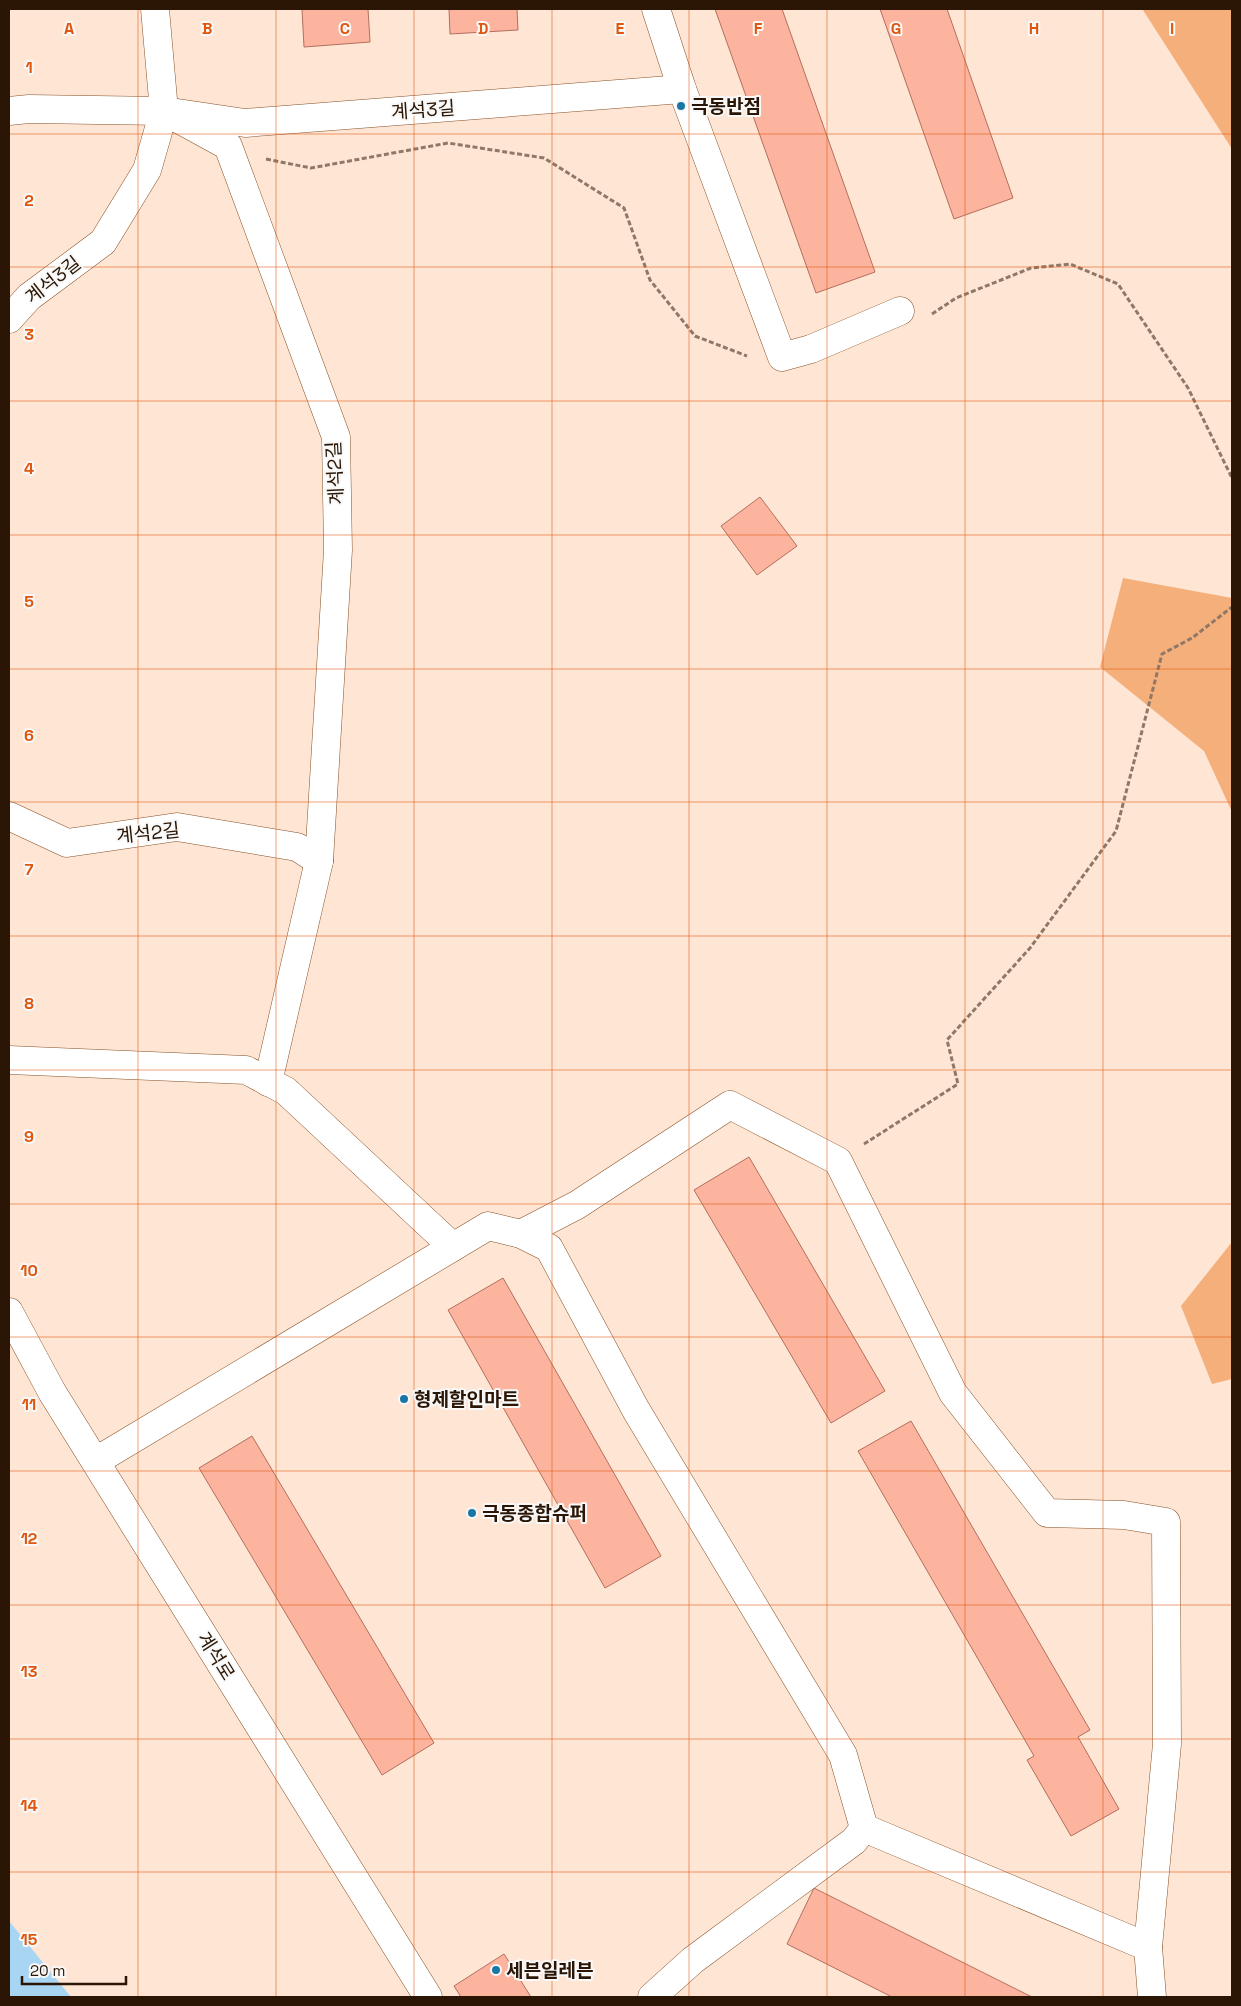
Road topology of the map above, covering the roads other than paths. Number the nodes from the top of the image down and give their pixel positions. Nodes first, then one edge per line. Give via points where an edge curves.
1 (155, 9) edge
2 (656, 9) edge
3 (682, 89) junction
4 (9, 111) edge
5 (164, 111) junction
6 (912, 315) road end
7 (9, 319) edge
8 (9, 816) edge
9 (319, 861) junction
10 (9, 1060) edge
11 (268, 1082) junction
12 (521, 1234) junction
13 (453, 1247) junction
14 (9, 1312) edge
15 (96, 1461) junction
16 (864, 1828) junction
17 (1148, 1947) junction
18 (428, 1997) edge
19 (652, 1997) edge
20 (1152, 1997) edge

1 - 5 street, 계석3길
2 - 3 street
3 - 5 street, 계석3길 via 245,123
3 - 6 street via 782,357
4 - 5 street, 계석3길
5 - 7 street, 계석3길 via 147,170 103,242 29,297
5 - 9 street, 계석2길 via 228,146 336,437 338,550
8 - 9 street, 계석2길 via 67,843 177,827 297,847
9 - 11 street, 계석2길
10 - 11 street via 246,1070
11 - 13 street via 286,1091
12 - 13 street via 488,1226
12 - 16 street via 549,1248 636,1410 843,1755
12 - 17 street via 577,1205 730,1105 838,1161 953,1393 1047,1513 1124,1516 1166,1522 1167,1744
13 - 15 street
14 - 15 street, 계석로 via 52,1392
15 - 18 street, 계석로
16 - 17 street
16 - 19 street via 854,1841 693,1960
17 - 20 street

